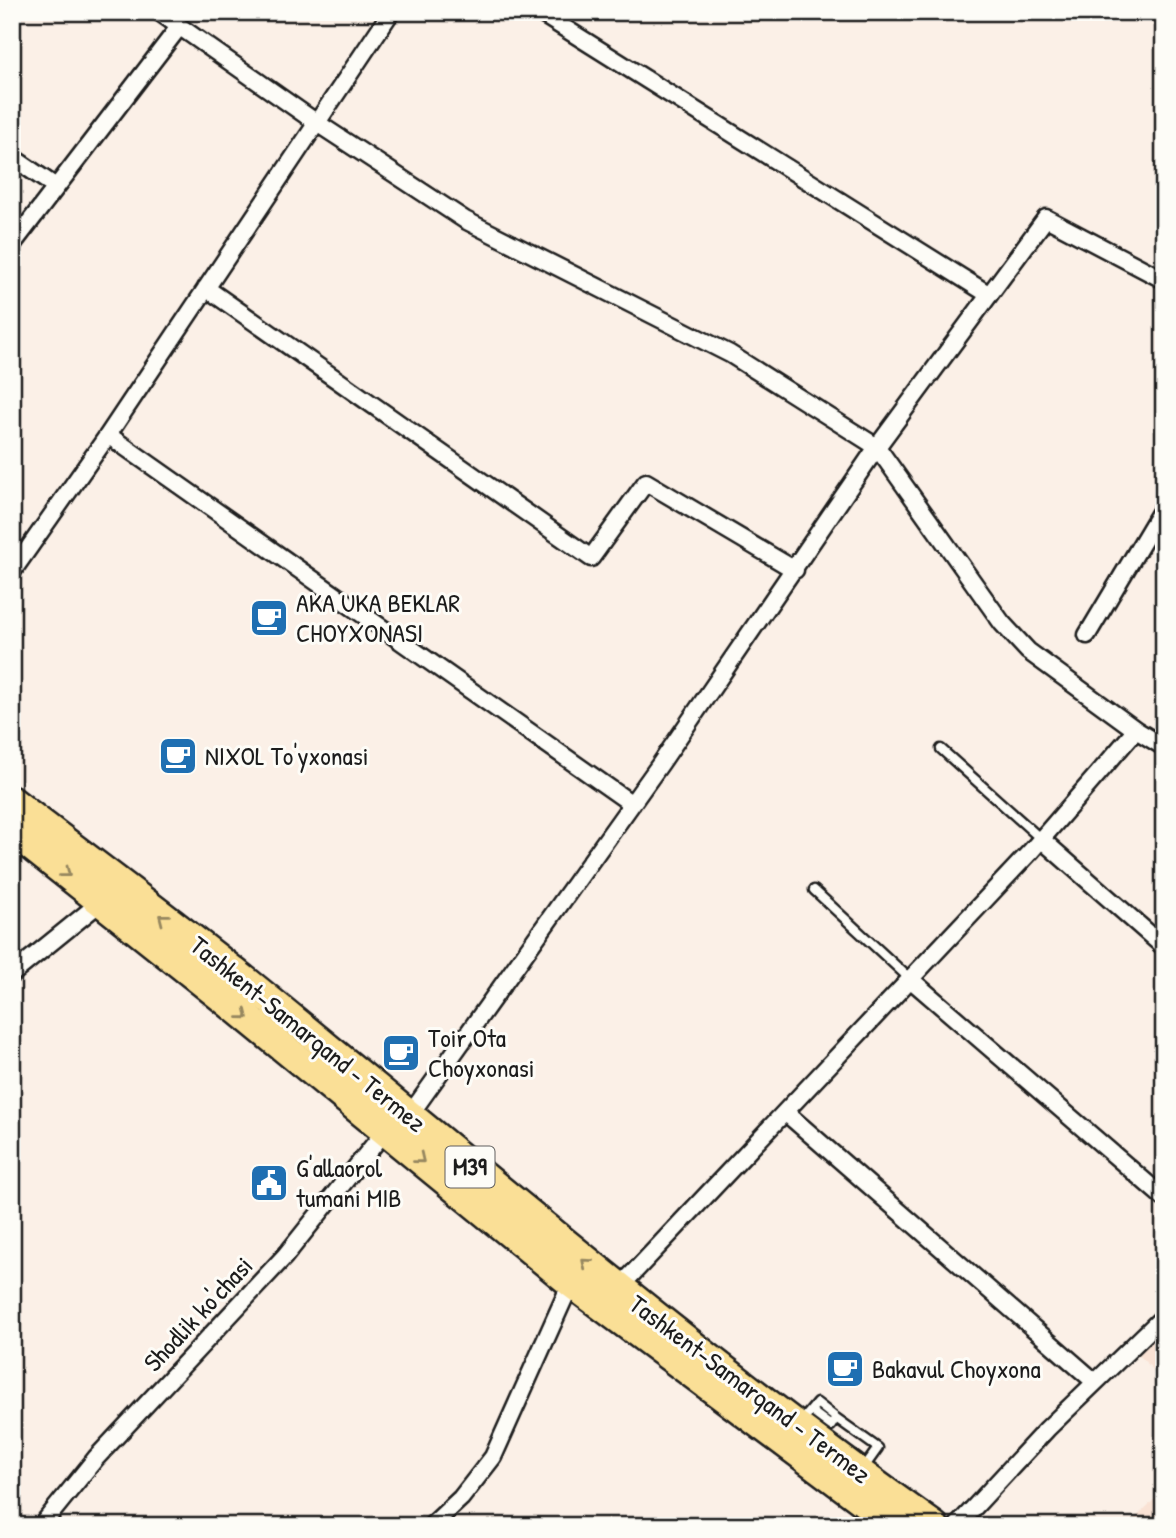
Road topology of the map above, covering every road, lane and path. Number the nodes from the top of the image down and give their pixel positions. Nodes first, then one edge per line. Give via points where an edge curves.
1 (159, 12) edge
2 (391, 12) edge
3 (539, 12) edge
4 (179, 27) junction
5 (317, 123) junction
6 (12, 157) edge
7 (56, 187) junction
8 (12, 245) edge
9 (1164, 280) edge
10 (206, 288) junction
11 (988, 294) junction
12 (108, 435) junction
13 (877, 447) junction
14 (1164, 506) edge
15 (795, 570) junction
16 (12, 572) edge
17 (1087, 635) dead end
18 (1136, 730) junction
19 (1164, 747) edge
20 (941, 749) dead end
21 (12, 801) edge
22 (632, 804) junction
23 (12, 831) edge
24 (1041, 839) junction
25 (814, 890) dead end
26 (102, 901) junction
27 (1164, 947) edge
28 (12, 974) edge
29 (909, 978) junction
30 (785, 1112) junction
31 (409, 1116) junction
32 (385, 1131) junction
33 (1164, 1198) edge
34 (547, 1230) junction
35 (520, 1242) junction
36 (571, 1283) junction
37 (618, 1289) junction
38 (1164, 1316) edge
39 (1096, 1382) junction
40 (804, 1419) junction
41 (859, 1474) junction
42 (41, 1526) edge
43 (430, 1526) edge
44 (896, 1526) edge
45 (934, 1526) edge
46 (957, 1526) edge

1 - 4 street
2 - 5 street
3 - 11 street
4 - 5 street
4 - 7 street
5 - 10 street
5 - 13 street via 465,220 730,354
6 - 7 street
7 - 8 street
9 - 11 street via 1046,218
10 - 12 street
10 - 15 street via 591,558 646,482
11 - 13 street
12 - 16 street
12 - 22 street
13 - 15 street
13 - 18 street via 1002,623 1028,651
14 - 17 street
15 - 22 street
18 - 19 street
18 - 24 street
20 - 24 lane
31 -> 21 highway, Tashkent-Samarqand - Termez / M39 via 244,979
22 - 31 street
23 -> 26 highway, Tashkent-Samarqand - Termez / M39
24 - 27 street
24 - 29 street
25 - 29 lane
26 - 28 street
26 -> 32 highway, Tashkent-Samarqand - Termez / M39
29 - 30 street
29 - 33 street
30 - 37 street
30 - 39 street
31 - 34 highway, Tashkent-Samarqand - Termez / M39
32 -> 35 highway, Tashkent-Samarqand - Termez / M39
32 - 42 street, Shodlik ko'chasi via 285,1256 96,1458
34 - 35 highway via 542,1245
37 -> 34 highway, Tashkent-Samarqand - Termez / M39
35 - 36 highway, Tashkent-Samarqand - Termez / M39
36 - 43 street via 493,1457 461,1498
36 - 44 highway, Tashkent-Samarqand - Termez / M39
37 - 40 highway, Tashkent-Samarqand - Termez / M39
38 - 39 street
39 - 46 street
40 - 41 highway, Tashkent-Samarqand - Termez / M39
40 - 41 lane via 817,1403 878,1448
41 - 45 highway, Tashkent-Samarqand - Termez / M39

